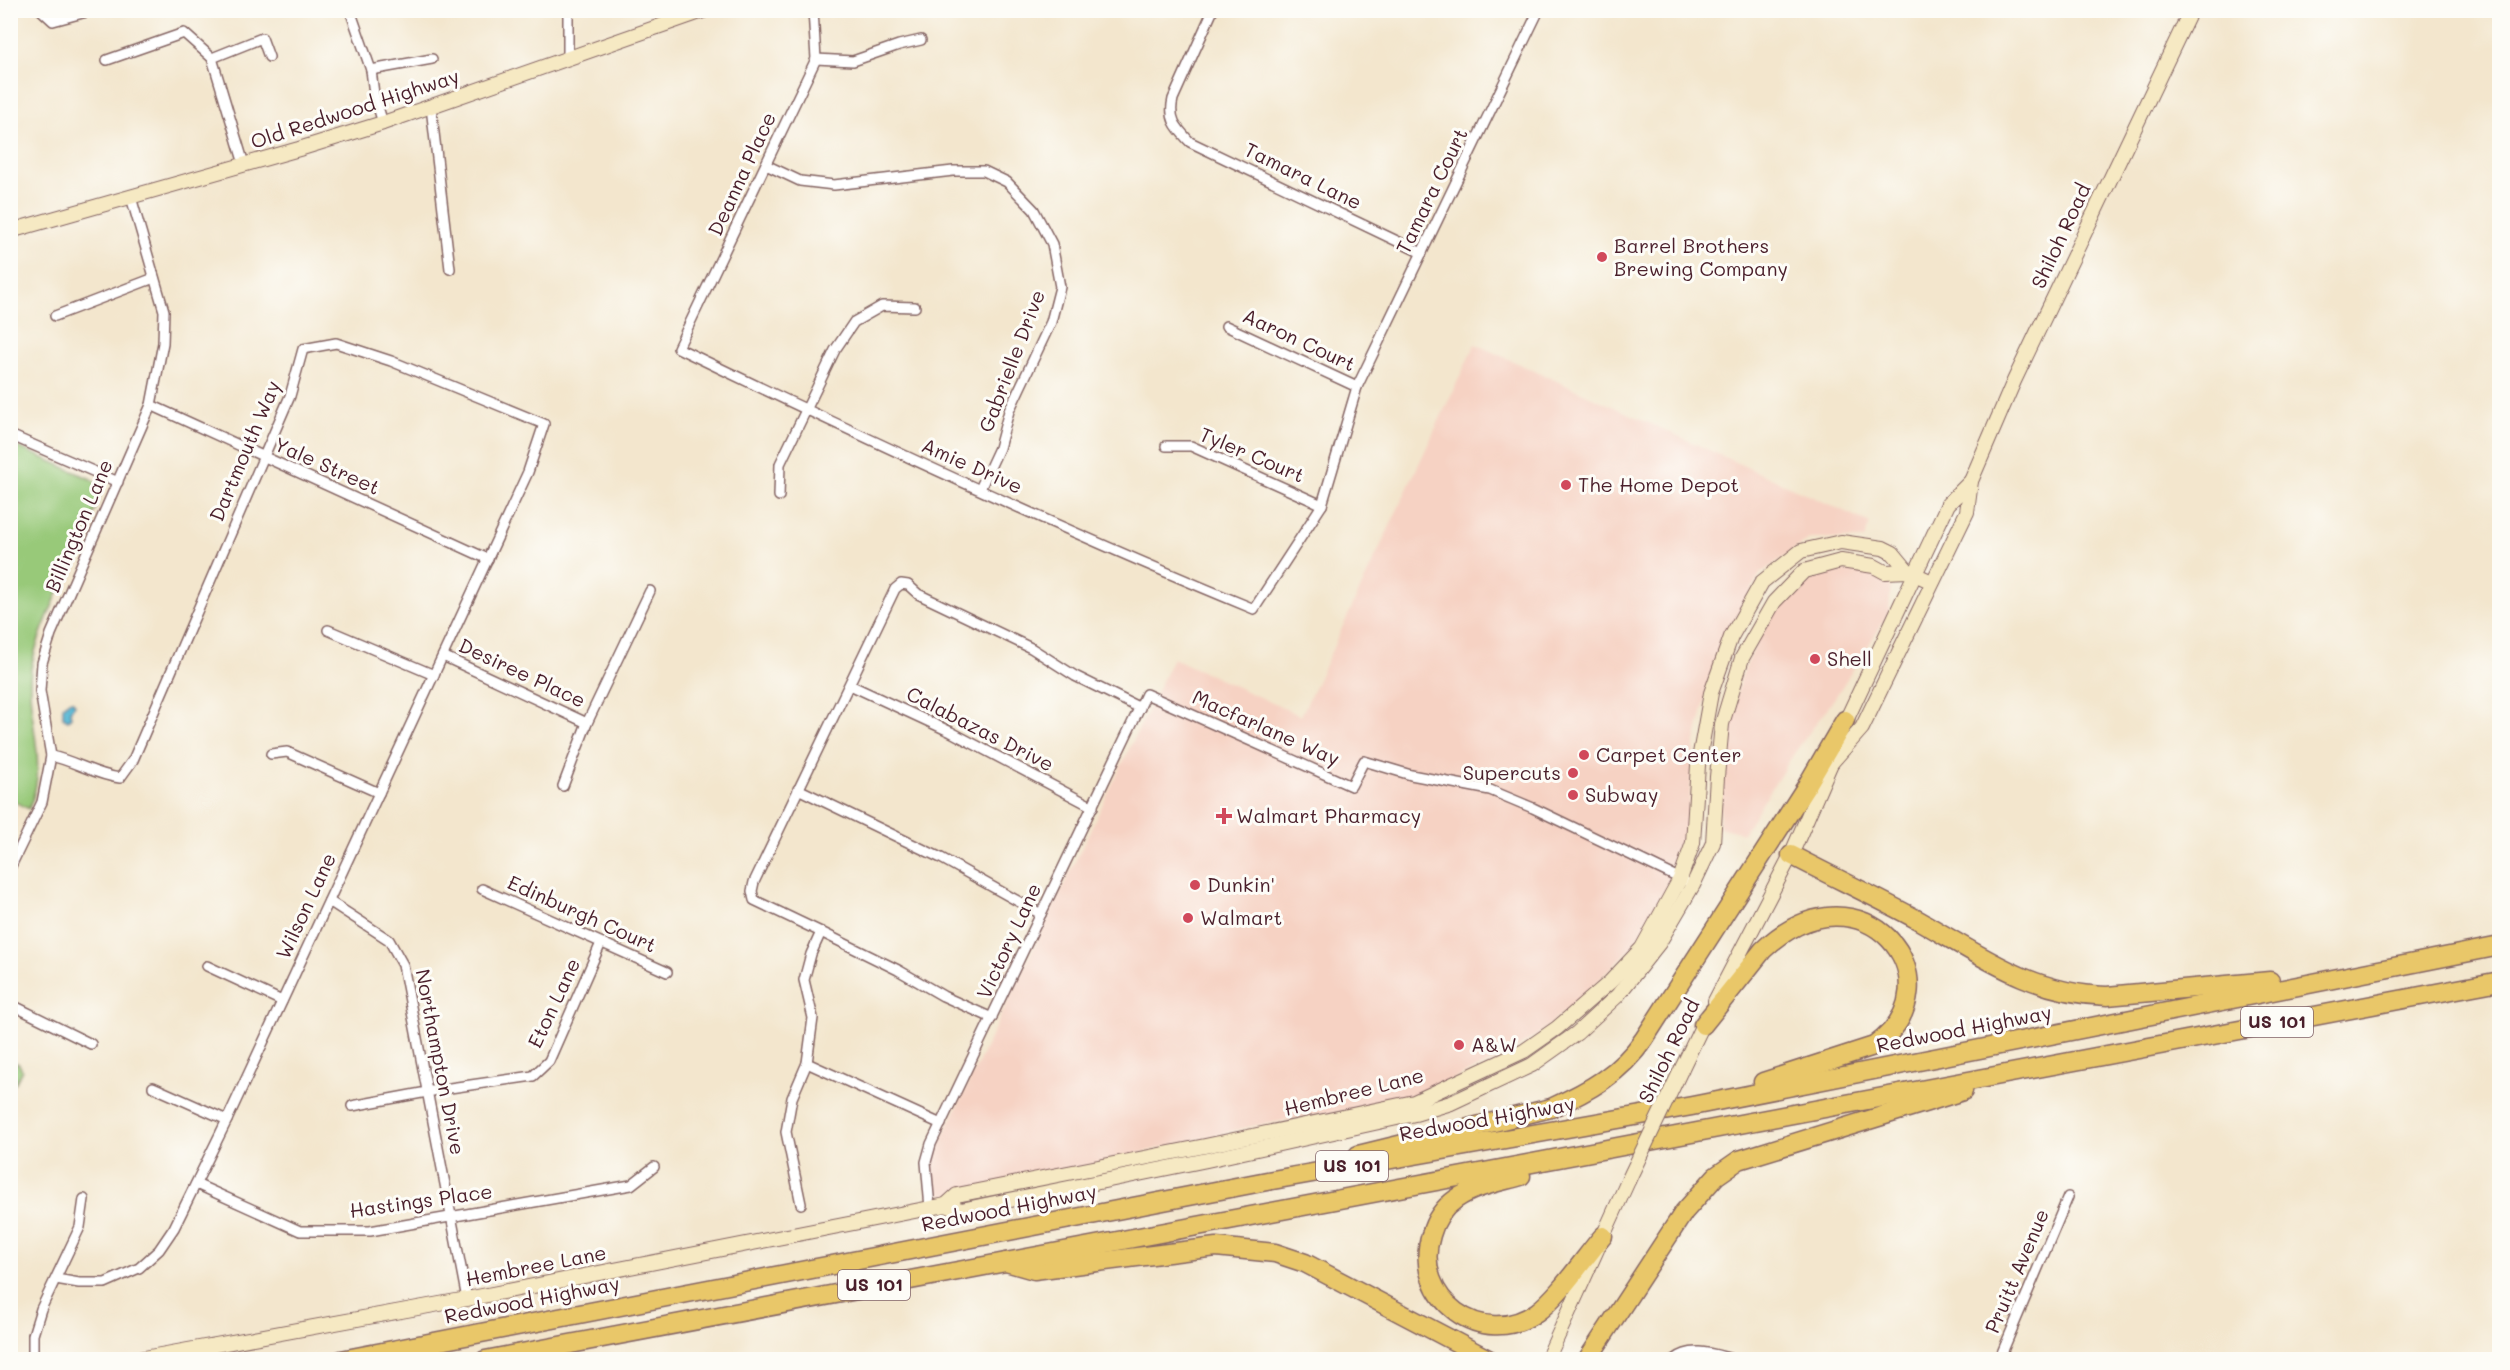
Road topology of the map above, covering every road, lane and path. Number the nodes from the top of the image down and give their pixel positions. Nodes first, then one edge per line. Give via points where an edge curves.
1 (41, 10) edge
2 (94, 10) edge
3 (350, 10) edge
4 (568, 10) edge
5 (706, 10) edge
6 (813, 10) edge
7 (1213, 10) edge
8 (1539, 10) edge
9 (2191, 10) edge
10 (921, 40) dead end
11 (269, 57) dead end
12 (212, 58) junction
13 (432, 59) dead end
14 (568, 59) junction
15 (816, 59) junction
16 (106, 60) dead end
17 (370, 70) junction
18 (431, 107) junction
19 (384, 123) junction
20 (244, 164) junction
21 (766, 165) junction
22 (131, 197) junction
23 (10, 231) edge
24 (1422, 253) junction
25 (450, 269) dead end
26 (154, 278) junction
27 (915, 307) dead end
28 (55, 316) dead end
29 (1226, 326) dead end
30 (678, 348) joint
31 (1357, 387) junction
32 (151, 405) junction
33 (806, 410) junction
34 (10, 435) edge
35 (1166, 446) dead end
36 (263, 457) junction
37 (528, 472) joint
38 (1971, 481) junction
39 (118, 482) junction
40 (980, 489) junction
41 (778, 496) dead end
42 (1322, 505) junction
43 (488, 559) junction
44 (1912, 573) junction
45 (1932, 582) junction
46 (650, 591) dead end
47 (1254, 609) joint
48 (328, 630) dead end
49 (443, 656) junction
50 (434, 675) junction
51 (850, 685) junction
52 (1711, 693) junction
53 (1146, 694) joint
54 (1140, 708) junction
55 (1845, 720) junction
56 (587, 723) junction
57 (271, 754) dead end
58 (51, 756) junction
59 (1832, 762) junction
60 (1717, 777) junction
61 (563, 786) dead end
62 (798, 789) junction
63 (379, 793) junction
64 (1093, 807) junction
65 (1791, 855) junction
66 (10, 868) edge
67 (1686, 882) junction
68 (482, 889) dead end
69 (329, 901) junction
70 (1041, 914) junction
71 (821, 933) junction
72 (601, 942) junction
73 (2499, 946) edge
74 (207, 966) dead end
75 (667, 972) dead end
76 (2364, 972) junction
77 (2499, 981) edge
78 (282, 1001) junction
79 (10, 1004) edge
80 (992, 1018) junction
81 (1703, 1026) junction
82 (91, 1044) dead end
83 (807, 1063) junction
84 (2047, 1065) junction
85 (153, 1087) dead end
86 (427, 1092) junction
87 (352, 1106) dead end
88 (1692, 1106) junction
89 (227, 1120) junction
90 (940, 1124) junction
91 (1608, 1149) junction
92 (654, 1167) dead end
93 (1267, 1181) junction
94 (196, 1184) junction
95 (2068, 1197) dead end
96 (84, 1199) dead end
97 (801, 1204) dead end
98 (930, 1208) junction
99 (452, 1216) junction
100 (1602, 1236) junction
101 (1002, 1261) junction
102 (56, 1279) junction
103 (467, 1299) junction
104 (33, 1359) edge
105 (133, 1359) edge
106 (341, 1359) edge
107 (484, 1359) edge
108 (1490, 1359) edge
109 (1548, 1359) edge
110 (1587, 1359) edge
111 (1674, 1359) edge
112 (1736, 1359) edge
113 (1999, 1359) edge

1 - 2 street via 53,21
3 - 17 street
4 - 14 street
5 - 14 street, Old Redwood Highway
6 - 15 street, Deanna Place
7 - 24 street, Tamara Lane via 1173,99 1173,125 1191,142
8 - 24 street, Tamara Court
9 - 38 street, Shiloh Road via 2014,381
10 - 15 street via 853,62
11 - 12 street via 262,38
12 - 16 street via 184,33
12 - 20 street
13 - 17 street
14 - 18 street, Old Redwood Highway
15 - 21 street, Deanna Place
17 - 19 street
18 - 19 street, Old Redwood Highway
18 - 25 street
19 - 20 street, Old Redwood Highway
20 - 22 street, Old Redwood Highway
21 - 30 street, Deanna Place
21 - 40 street, Gabrielle Drive via 800,181 834,185 984,171 1007,182 1034,210 1052,244 1060,287 1051,322 1008,411 999,448
22 - 23 street, Old Redwood Highway
22 - 26 street, Billington Lane
24 - 31 street, Tamara Court
26 - 28 street
26 - 32 street, Billington Lane via 164,311 164,332
27 - 33 street via 882,306 854,322 835,350
29 - 31 street, Aaron Court
30 - 33 street, Amie Drive
31 - 42 street, Tamara Court
32 - 36 street, Yale Street
32 - 39 street, Billington Lane
33 - 40 street, Amie Drive
33 - 41 street via 780,464
34 - 39 street
35 - 42 street, Tyler Court via 1191,446
36 - 37 street, Dartmouth Way via 290,396 303,349 336,343 544,424
36 - 43 street, Yale Street
36 - 58 street, Dartmouth Way via 133,760 120,777 102,776
37 - 43 street, Wilson Lane
38 - 44 street, Shiloh Road via 1948,504
38 - 45 street, Shiloh Road via 1967,512
39 - 58 street, Billington Lane via 42,663 40,691
40 - 47 street, Amie Drive via 1129,558
42 - 47 street, Tamara Court
43 - 49 street, Wilson Lane
44 - 45 street, Hembree Lane
44 - 52 street, Hembree Lane via 1883,548 1841,542 1802,551 1762,582 1731,637
44 - 55 street, Shiloh Road
44 - 60 street, Hembree Lane via 1885,572 1841,561 1804,571 1790,584 1774,602 1742,658 1722,724
45 - 59 street, Shiloh Road via 1862,728
46 - 56 street
48 - 50 street
49 - 50 street, Wilson Lane
49 - 56 street, Desiree Place
50 - 63 street, Wilson Lane
51 - 54 street via 891,595 901,584 1031,648 1075,676
51 - 62 street
51 - 64 street, Calabazas Drive via 951,732
52 - 60 street via 1715,712 1707,760 1709,770
52 - 67 street, Hembree Lane via 1698,765
53 - 54 street, Victory Lane
53 - 67 street, Macfarlane Way via 1351,786 1364,761 1411,775 1490,790
54 - 64 street, Victory Lane
55 - 59 street, Shiloh Road
55 - 93 highway via 1644,1039 1608,1079 1551,1108 1388,1146
56 - 61 street
57 - 63 street via 287,752
58 - 66 street, Billington Lane via 42,802
59 - 65 street, Shiloh Road
60 - 67 street, Hembree Lane via 1713,843
62 - 70 street via 941,858
62 - 71 street via 752,891 754,900
63 - 69 street, Wilson Lane
64 - 70 street, Victory Lane
65 - 76 highway via 2014,975 2058,990 2107,996
65 - 81 street, Shiloh Road
67 - 98 street, Hembree Lane via 1659,944 1617,996 1577,1033 1532,1065 1451,1104 1207,1160 961,1210 946,1205
68 - 72 street, Edinburgh Court
69 - 78 street, Wilson Lane
69 - 86 street, Northampton Drive via 389,940 404,965
70 - 80 street, Victory Lane
71 - 80 street
71 - 83 street via 804,980 813,1018
72 - 75 street, Edinburgh Court
72 - 86 street, Eton Lane via 549,1061 533,1076
73 - 76 highway, Redwood Highway / US 101
74 - 78 street
76 - 88 highway, Redwood Highway / US 101
77 - 84 highway, US 101
78 - 89 street, Wilson Lane
79 - 82 street
80 - 90 street, Victory Lane
81 - 88 highway via 1764,950 1786,931 1810,921 1842,915 1872,924 1894,943 1907,970 1908,996 1898,1024 1874,1046
81 - 100 street, Shiloh Road, bridge
83 - 90 street
83 - 97 street via 792,1098 786,1132
84 - 91 highway, US 101
84 - 110 highway via 1739,1160 1716,1176 1684,1212
85 - 89 street
86 - 87 street, Eton Lane
86 - 99 street, Northampton Drive
88 - 93 highway, Redwood Highway / US 101
89 - 94 street, Wilson Lane
90 - 98 street, Victory Lane via 926,1162
91 - 100 highway via 1461,1196 1438,1217 1426,1262 1433,1287 1452,1309 1480,1324 1508,1324 1537,1312
91 - 101 highway, US 101
92 - 99 street, Hastings Place via 631,1185
93 - 106 highway, Redwood Highway / US 101
94 - 99 street, Hastings Place via 300,1231 370,1230
94 - 102 street, Wilson Lane via 174,1228 140,1268 105,1282
95 - 113 street, Pruitt Avenue
96 - 102 street via 80,1227
98 - 103 street, Hembree Lane
99 - 103 street, Northampton Drive
100 - 109 street, Shiloh Road
101 - 107 highway, US 101
101 - 108 highway via 1034,1270 1216,1247 1275,1253 1305,1263
102 - 104 street via 40,1309 33,1335
103 - 105 street, Hembree Lane
111 - 112 street via 1699,1351

